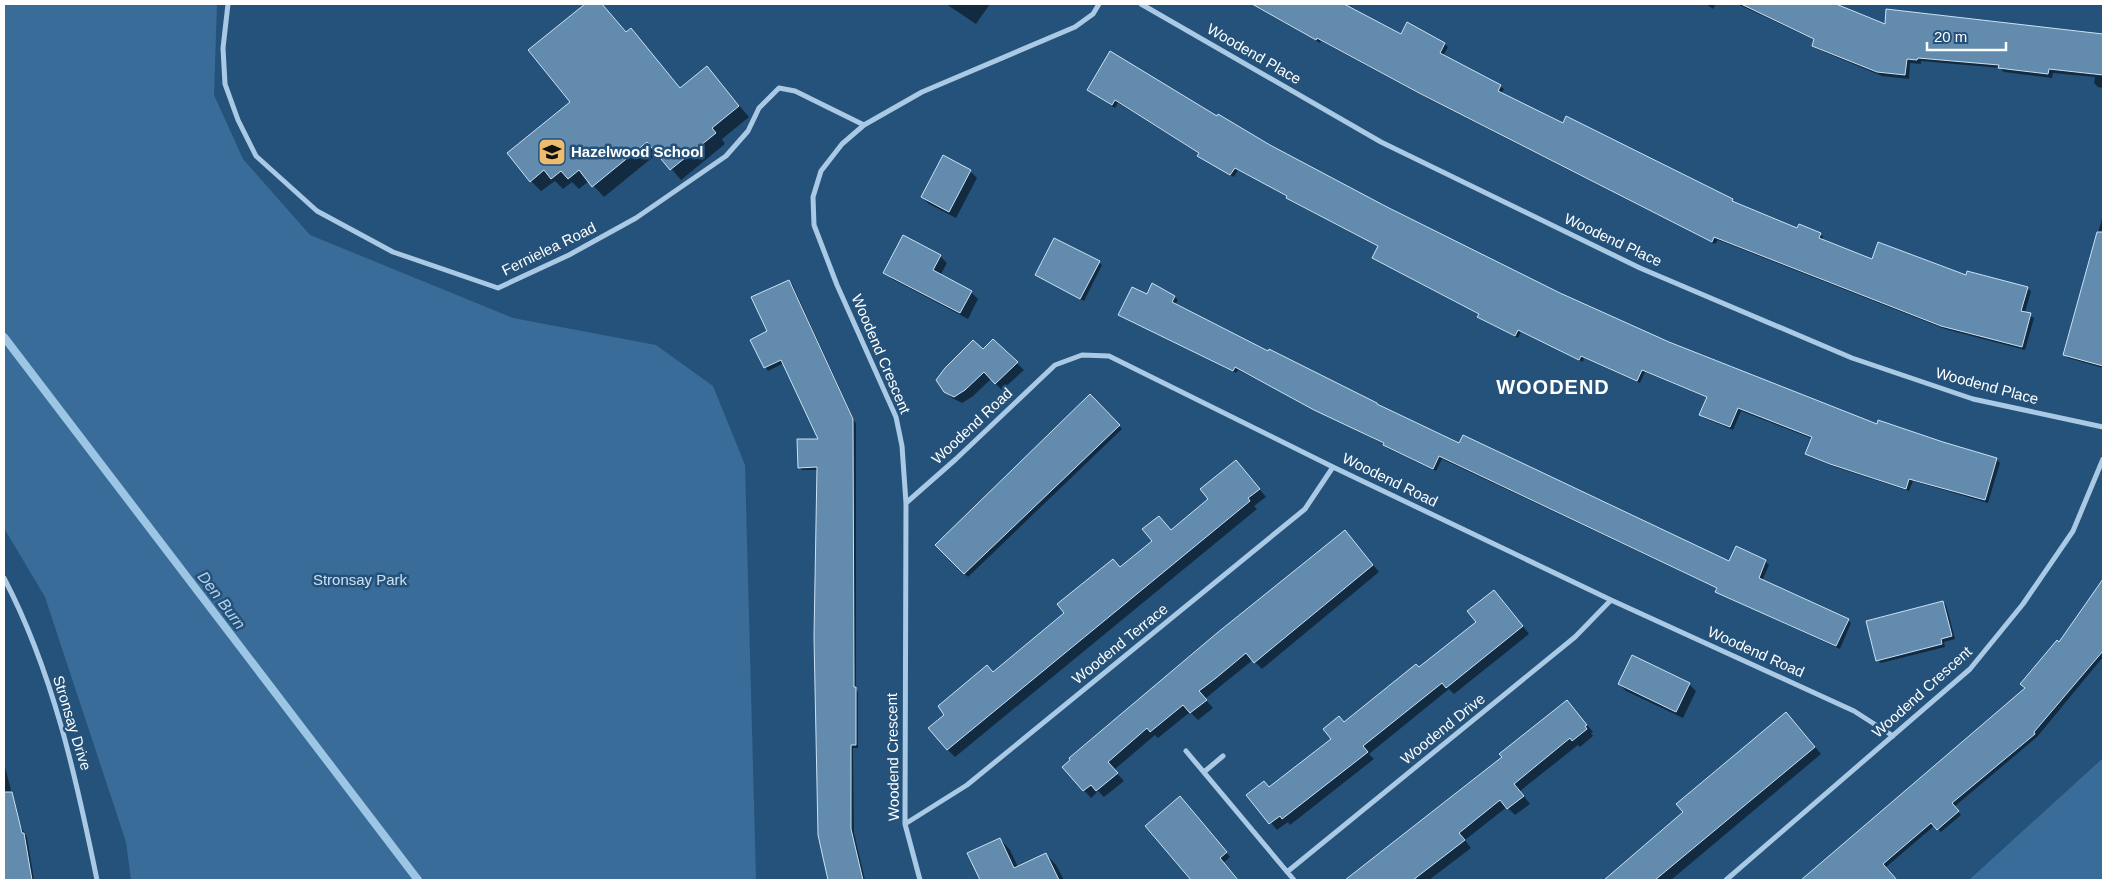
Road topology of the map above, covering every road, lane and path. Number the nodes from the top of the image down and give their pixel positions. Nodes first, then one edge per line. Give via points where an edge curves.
1 (228, 4) edge
2 (1099, 4) edge
3 (1141, 4) edge
4 (864, 125) junction
5 (2103, 427) edge
6 (2103, 459) edge
7 (1333, 467) junction
8 (906, 502) junction
9 (4, 578) edge
10 (1611, 600) junction
11 (1893, 736) junction
12 (1186, 751) dead end
13 (1223, 756) dead end
14 (1204, 772) junction
15 (905, 824) junction
16 (1287, 872) junction
17 (98, 880) edge
18 (920, 880) edge
19 (1294, 880) edge
20 (1726, 880) edge

1 - 4 street, Fernielea Road via 223,48 226,84 238,120 256,156 317,212 393,252 498,288 636,218 726,156 748,131 759,108 778,88 795,91
2 - 4 street, Woodend Crescent via 1093,14 1075,27 922,92
3 - 5 street, Woodend Place via 1381,142 1640,268 1852,358 1973,399
4 - 8 street, Woodend Crescent via 842,144 821,171 813,197 814,225 896,417 902,446
6 - 11 street, Woodend Crescent via 2073,531 2023,604 1970,669
7 - 8 street, Woodend Road via 1109,356 1082,355 1055,365
7 - 10 street, Woodend Road
7 - 15 street, Woodend Terrace via 1305,509 967,785
8 - 15 street, Woodend Crescent
9 - 17 street, Stronsay Drive via 41,662 78,786
10 - 11 street, Woodend Road via 1854,711
10 - 16 street, Woodend Drive via 1575,637
11 - 20 street, Woodend Crescent
12 - 14 street
13 - 14 street
14 - 16 street
15 - 18 street, Woodend Crescent
16 - 19 street

